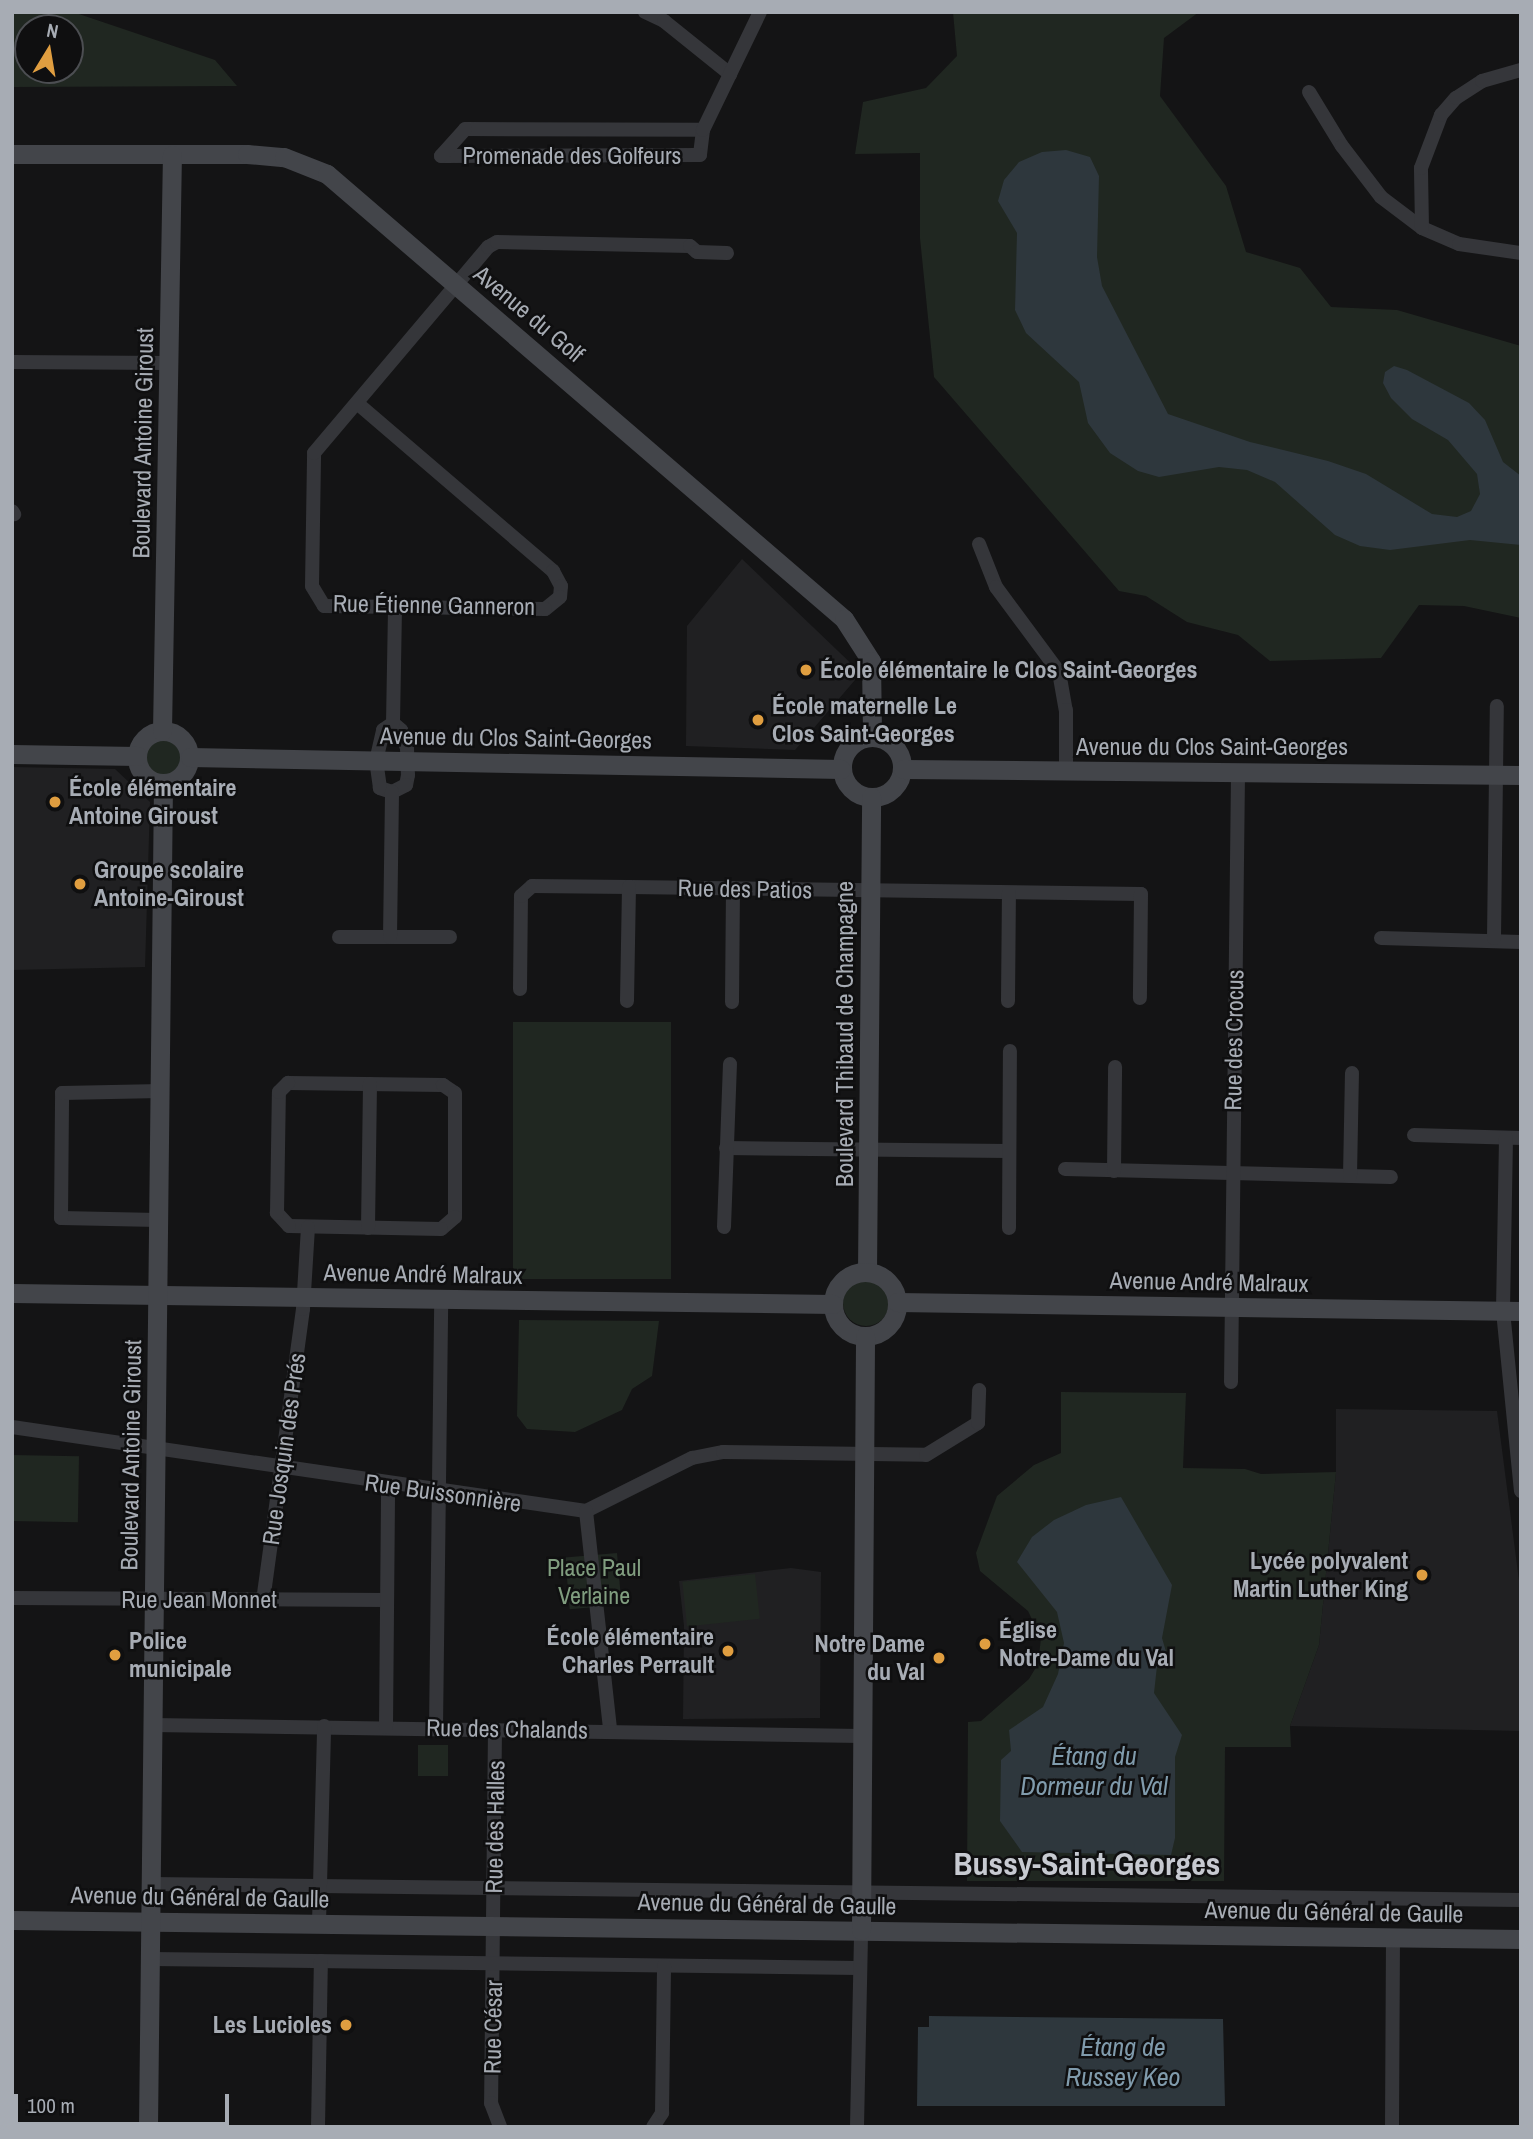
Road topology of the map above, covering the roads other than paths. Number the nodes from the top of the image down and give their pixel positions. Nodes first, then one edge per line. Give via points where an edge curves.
1 (645, 12) edge
2 (760, 12) edge
3 (1521, 70) edge
4 (730, 74) junction
5 (1309, 92) dead end
6 (703, 130) junction
7 (12, 154) edge
8 (172, 155) junction
9 (1422, 228) junction
10 (727, 253) dead end
11 (1521, 253) edge
12 (458, 285) junction
13 (12, 362) edge
14 (168, 363) junction
15 (357, 404) junction
16 (979, 544) dead end
17 (395, 608) junction
18 (1497, 706) dead end
19 (393, 723) junction
20 (162, 731) junction
21 (872, 736) junction
22 (12, 754) edge
23 (137, 756) junction
24 (190, 757) junction
25 (376, 761) junction
26 (408, 761) junction
27 (841, 769) junction
28 (902, 769) junction
29 (1066, 771) junction
30 (1238, 772) junction
31 (1497, 774) junction
32 (1521, 775) edge
33 (163, 783) junction
34 (392, 792) junction
35 (871, 797) junction
36 (628, 887) junction
37 (733, 888) junction
38 (870, 891) junction
39 (1009, 892) junction
40 (339, 937) dead end
41 (390, 937) junction
42 (450, 937) dead end
43 (1381, 938) dead end
44 (1494, 938) junction
45 (1521, 942) edge
46 (520, 989) dead end
47 (1140, 999) dead end
48 (627, 1001) dead end
49 (1008, 1001) dead end
50 (732, 1002) dead end
51 (1010, 1051) dead end
52 (730, 1064) dead end
53 (1115, 1067) dead end
54 (1352, 1073) dead end
55 (370, 1084) junction
56 (161, 1091) junction
57 (1414, 1135) dead end
58 (1513, 1138) edge
59 (726, 1148) junction
60 (869, 1150) junction
61 (1008, 1151) junction
62 (1065, 1169) dead end
63 (1114, 1171) junction
64 (1232, 1175) junction
65 (1350, 1176) junction
66 (1391, 1177) dead end
67 (158, 1220) junction
68 (307, 1227) junction
69 (724, 1227) dead end
70 (368, 1228) junction
71 (1009, 1228) dead end
72 (867, 1272) junction
73 (12, 1293) edge
74 (158, 1295) junction
75 (304, 1297) junction
76 (441, 1299) junction
77 (897, 1302) junction
78 (833, 1304) junction
79 (1231, 1308) junction
80 (1512, 1311) edge
81 (865, 1336) junction
82 (1231, 1382) dead end
83 (979, 1390) dead end
84 (12, 1427) edge
85 (154, 1448) junction
86 (865, 1454) junction
87 (281, 1468) junction
88 (388, 1485) junction
89 (1521, 1491) edge
90 (439, 1493) junction
91 (586, 1511) junction
92 (12, 1598) edge
93 (154, 1600) junction
94 (386, 1600) junction
95 (263, 1601) junction
96 (152, 1725) junction
97 (324, 1726) junction
98 (386, 1727) junction
99 (436, 1728) junction
100 (495, 1728) junction
101 (610, 1730) junction
102 (861, 1736) junction
103 (152, 1884) junction
104 (319, 1886) junction
105 (494, 1888) junction
106 (862, 1892) junction
107 (1521, 1900) edge
108 (12, 1920) edge
109 (151, 1921) junction
110 (319, 1923) junction
111 (495, 1926) junction
112 (861, 1930) junction
113 (1393, 1937) junction
114 (1521, 1938) edge
115 (150, 1959) junction
116 (321, 1961) junction
117 (494, 1964) junction
118 (664, 1966) junction
119 (858, 1968) junction
120 (148, 2127) edge
121 (318, 2127) edge
122 (500, 2127) edge
123 (653, 2127) edge
124 (857, 2127) edge
125 (1392, 2127) edge

1 - 4 street
2 - 4 street, Promenade des Golfeurs
3 - 9 street via 1482,81 1456,98 1441,115 1421,168
4 - 6 street, Promenade des Golfeurs
5 - 9 street via 1381,197
6 - 6 street, Promenade des Golfeurs via 465,129 440,156 700,155
7 - 8 street, Avenue du Golf
8 - 12 street, Avenue du Golf via 284,157 327,174
8 - 14 street, Boulevard Antoine Giroust
9 - 11 street via 1459,244
10 - 12 street, Rue Étienne Ganneron via 697,253 690,246 507,239 488,247
12 - 15 street, Rue Étienne Ganneron
12 - 21 street, Avenue du Golf via 844,619 871,662
13 - 14 street
14 - 20 street, Boulevard Antoine Giroust
15 - 17 street, Rue Étienne Ganneron via 314,453 312,586 324,606
15 - 17 street, Rue Étienne Ganneron via 553,571 561,586 559,597 545,609
16 - 29 street via 996,587 1059,671 1066,710
17 - 19 street
18 - 31 street
19 - 25 street via 383,730
19 - 26 street via 401,730
20 - 23 street via 148,736
20 - 24 street via 184,741
21 - 27 street via 846,750
21 - 28 street via 891,743
22 - 23 street
23 - 33 street via 147,778
24 - 25 street, Avenue du Clos Saint-Georges
24 - 33 street via 179,779
25 - 26 street, Avenue du Clos Saint-Georges
25 - 34 street via 380,788
26 - 27 street, Avenue du Clos Saint-Georges
26 - 34 street via 406,785
27 - 35 street via 855,792
28 - 29 street, Avenue du Clos Saint-Georges
28 - 35 street via 889,792
29 - 30 street, Avenue du Clos Saint-Georges
30 - 31 street, Avenue du Clos Saint-Georges
30 - 64 street, Rue des Crocus
31 - 32 street, Avenue du Clos Saint-Georges
31 - 44 street
33 - 56 street, Boulevard Antoine Giroust
34 - 41 street
35 - 38 street, Boulevard Thibaud de Champagne
36 - 37 street, Rue des Patios
36 - 46 street, Rue des Patios via 532,886 522,896
36 - 48 street
37 - 38 street, Rue des Patios
37 - 50 street
38 - 39 street, Rue des Patios
38 - 60 street, Boulevard Thibaud de Champagne
39 - 47 street, Rue des Patios via 1141,894
39 - 49 street
40 - 41 street
41 - 42 street
43 - 44 street
44 - 45 street
51 - 61 street
52 - 59 street
53 - 63 street
54 - 65 street
55 - 68 street via 288,1083 279,1092 277,1213 289,1226
55 - 70 street
55 - 70 street via 443,1085 455,1093 455,1217 441,1228
56 - 67 street, Boulevard Antoine Giroust
56 - 67 street via 62,1093 61,1219
57 - 58 street
58 - 80 street
59 - 60 street
59 - 69 street
60 - 61 street
60 - 72 street, Boulevard Thibaud de Champagne
61 - 71 street
62 - 63 street
63 - 64 street
64 - 65 street
64 - 79 street, Rue des Crocus
65 - 66 street
67 - 74 street, Boulevard Antoine Giroust
68 - 70 street
68 - 75 street, Rue Josquin des Prés
72 - 77 street via 888,1281
72 - 78 street via 839,1284
73 - 74 street, Avenue André Malraux
74 - 75 street, Avenue André Malraux
74 - 85 street, Boulevard Antoine Giroust
75 - 76 street, Avenue André Malraux
75 - 87 street, Rue Josquin des Prés
76 - 78 street, Avenue André Malraux
76 - 90 street
77 - 79 street, Avenue André Malraux
77 - 81 street via 889,1324
78 - 81 street via 839,1322
79 - 80 street, Avenue André Malraux
79 - 82 street, Rue des Crocus
80 - 89 street
81 - 86 street
83 - 86 street via 978,1423 926,1455
84 - 85 street, Rue Buissonnière
85 - 87 street, Rue Buissonnière
85 - 93 street, Boulevard Antoine Giroust
86 - 91 street via 723,1452 692,1458
86 - 102 street
87 - 88 street, Rue Buissonnière
87 - 95 street, Rue Josquin des Prés
88 - 90 street, Rue Buissonnière
88 - 94 street
90 - 91 street, Rue Buissonnière
90 - 99 street
91 - 101 street
92 - 93 street, Rue Jean Monnet
93 - 95 street, Rue Jean Monnet
93 - 96 street, Boulevard Antoine Giroust
94 - 95 street, Rue Jean Monnet
94 - 98 street
96 - 97 street, Rue des Chalands
96 - 103 street, Boulevard Antoine Giroust
97 - 98 street, Rue des Chalands
97 - 104 street
98 - 99 street, Rue des Chalands
99 - 100 street, Rue des Chalands
100 - 101 street, Rue des Chalands
100 - 105 street, Rue des Halles
101 - 102 street, Rue des Chalands
102 - 106 street
103 - 104 street, Avenue du Général de Gaulle
103 - 109 street, Boulevard Antoine Giroust
104 - 105 street, Avenue du Général de Gaulle
104 - 110 street
105 - 106 street, Avenue du Général de Gaulle
105 - 111 street, Rue des Halles
106 - 107 street, Avenue du Général de Gaulle
106 - 112 street
108 - 109 street, Avenue du Général de Gaulle
109 - 110 street, Avenue du Général de Gaulle
109 - 115 street, Boulevard Antoine Giroust
110 - 111 street, Avenue du Général de Gaulle
111 - 112 street, Avenue du Général de Gaulle
111 - 117 street, Rue César
112 - 113 street, Avenue du Général de Gaulle
112 - 119 street
113 - 114 street, Avenue du Général de Gaulle
113 - 125 street
115 - 116 street
115 - 120 street, Boulevard Antoine Giroust
116 - 117 street
116 - 121 street
117 - 118 street
117 - 122 street, Rue César via 491,2103
118 - 119 street
118 - 123 street via 662,2113
119 - 124 street

